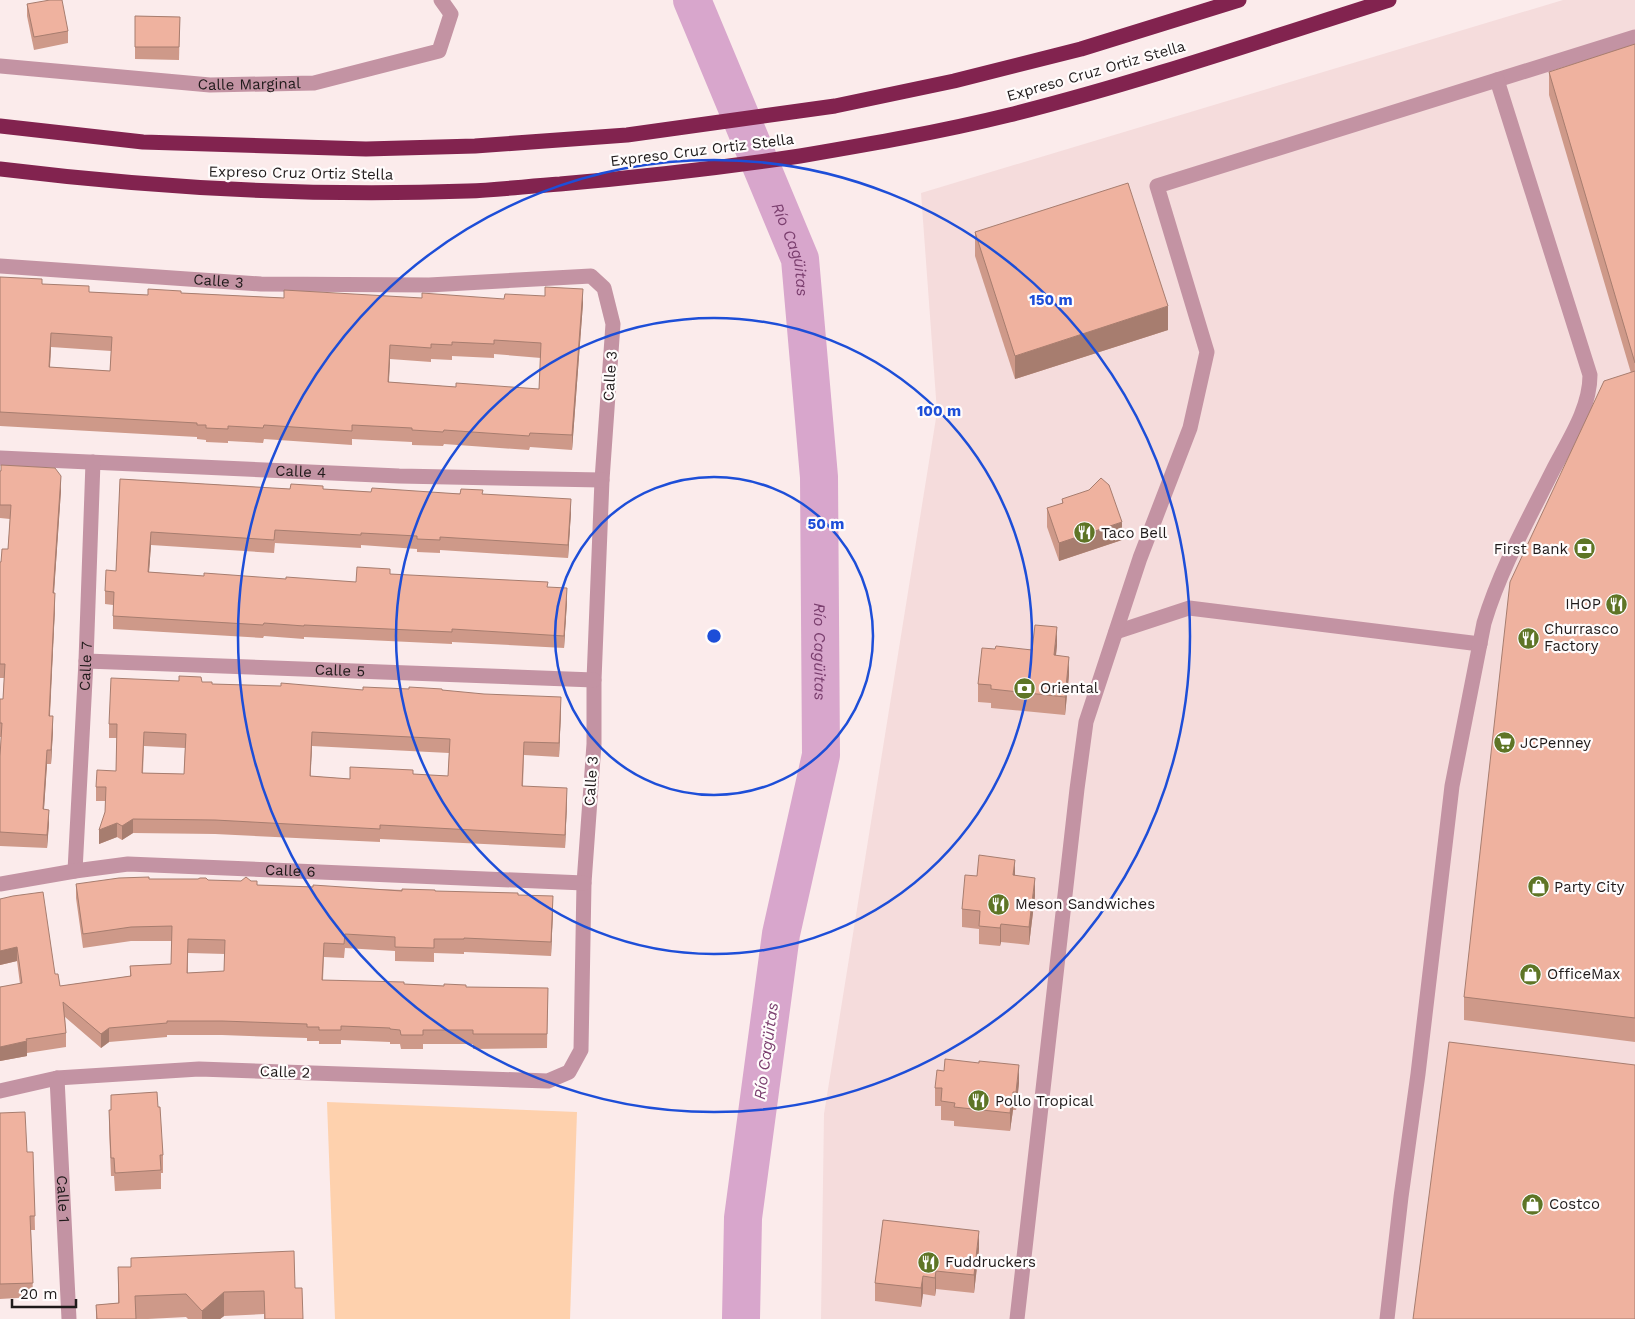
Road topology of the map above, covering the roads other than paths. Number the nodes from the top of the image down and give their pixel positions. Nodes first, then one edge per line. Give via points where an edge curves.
1 (441, 0) edge
2 (1239, 0) edge
3 (1390, 0) edge
4 (1635, 36) edge
5 (0, 66) edge
6 (1496, 80) junction
7 (0, 126) edge
8 (0, 169) edge
9 (0, 266) edge
10 (0, 458) edge
11 (94, 462) junction
12 (602, 480) junction
13 (1116, 632) junction
14 (1480, 644) junction
15 (86, 661) junction
16 (594, 680) junction
17 (75, 871) junction
18 (584, 883) junction
19 (0, 884) edge
20 (569, 1072) joint
21 (57, 1078) junction
22 (0, 1091) edge
23 (69, 1319) edge
24 (1017, 1319) edge
25 (1387, 1319) edge

1 - 5 street, Calle Marginal via 451,14 439,51 314,83 210,85
2 - 7 highway, Expreso Cruz Ortiz Stella via 1081,49 954,81 835,106 627,135 475,146 366,149 143,142
3 - 8 highway, Expreso Cruz Ortiz Stella via 1110,88 1006,115 849,148 638,178 471,191 280,192 170,186
4 - 6 street
6 - 13 street via 1157,186 1207,352 1190,428 1140,558
6 - 14 street via 1590,375 1590,388 1577,423 1490,602
9 - 12 street, Calle 3 via 261,284 429,285 591,276 604,288 613,324
10 - 11 street, Calle 4
11 - 12 street, Calle 4 via 400,476
11 - 15 street, Calle 7
12 - 16 street, Calle 3
13 - 14 street via 1190,608
13 - 24 street via 1086,722 1083,741
14 - 25 street via 1452,786
15 - 16 street, Calle 5
15 - 17 street, Calle 7
16 - 18 street, Calle 3 via 594,744
17 - 18 street, Calle 6 via 128,864
17 - 19 street, Calle 6
18 - 20 street, Calle 3 via 581,1050
20 - 21 street, Calle 2 via 548,1080 199,1069
21 - 22 street, Calle 2
21 - 23 street, Calle 1

